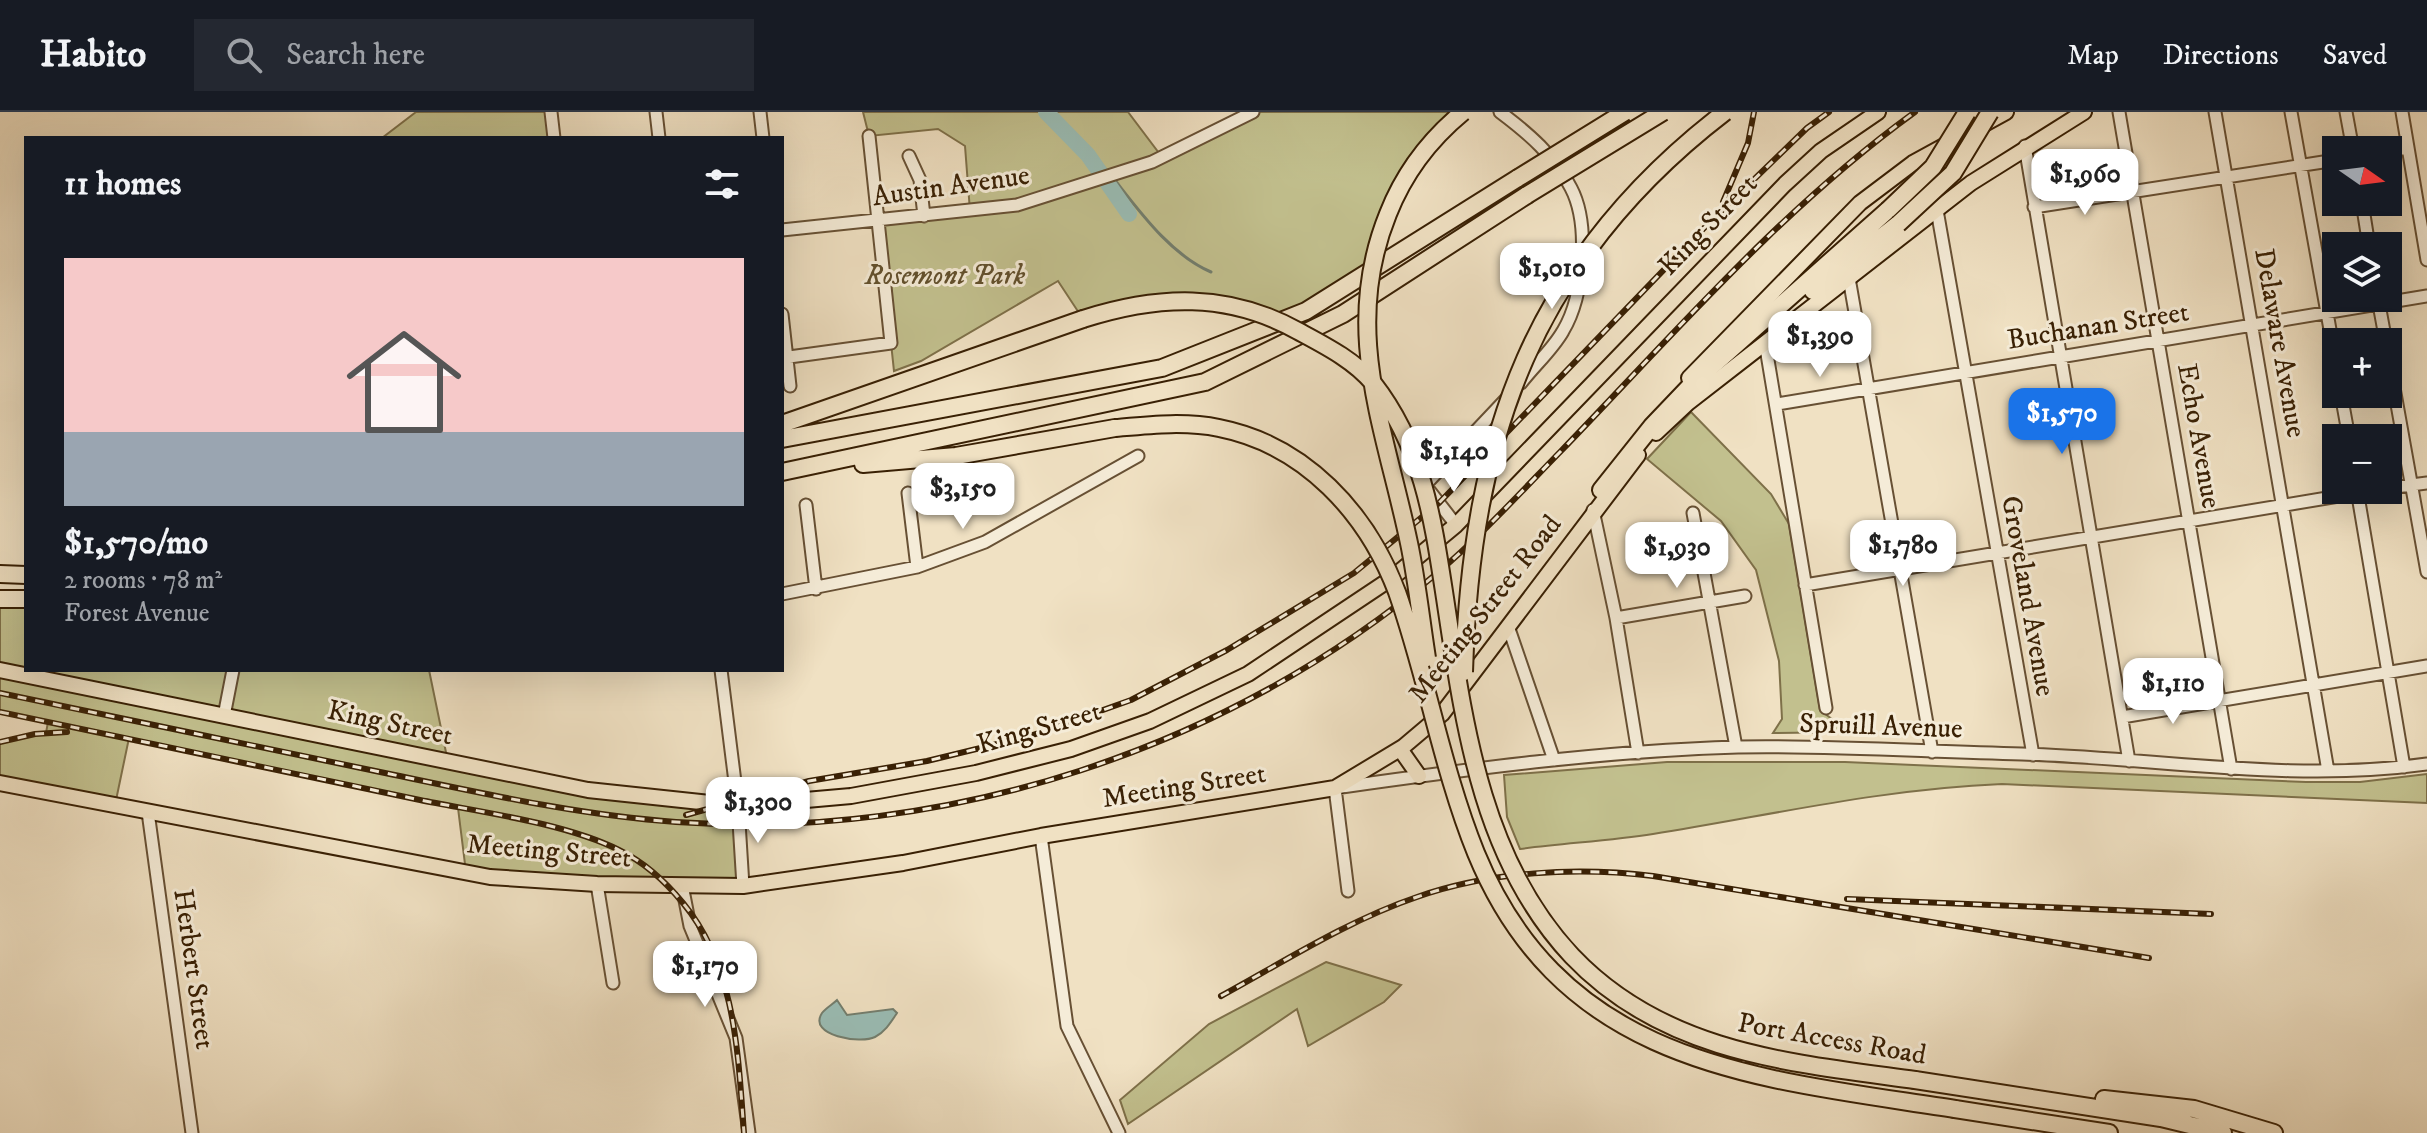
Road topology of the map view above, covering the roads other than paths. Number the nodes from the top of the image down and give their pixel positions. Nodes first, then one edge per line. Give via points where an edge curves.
1 (551, 112) edge
2 (656, 112) edge
3 (760, 112) edge
4 (1253, 112) edge
5 (1463, 112) edge
6 (1500, 112) edge
7 (1625, 112) edge
8 (1663, 112) edge
9 (1725, 112) edge
10 (1878, 112) edge
11 (1967, 112) edge
12 (1990, 112) edge
13 (2006, 112) edge
14 (2084, 112) edge
15 (2119, 112) edge
16 (2215, 112) edge
17 (2291, 112) edge
18 (2346, 112) edge
19 (2402, 112) edge
20 (554, 136) edge
21 (659, 136) edge
22 (763, 136) edge
23 (869, 136) dead end
24 (2350, 136) edge
25 (2025, 146) junction
26 (2408, 148) junction
27 (2402, 149) edge
28 (909, 156) dead end
29 (2322, 162) edge
30 (2300, 166) junction
31 (2227, 178) junction
32 (2131, 192) junction
33 (2034, 207) junction
34 (1937, 210) junction
35 (924, 216) junction
36 (878, 221) junction
37 (784, 230) edge
38 (2427, 260) edge
39 (1849, 278) junction
40 (2427, 296) edge
41 (2402, 299) edge
42 (2336, 312) edge
43 (2328, 314) junction
44 (2252, 326) junction
45 (2330, 328) edge
46 (2157, 340) junction
47 (1765, 342) junction
48 (2063, 355) junction
49 (784, 358) edge
50 (1965, 372) junction
51 (790, 386) dead end
52 (1870, 389) junction
53 (1777, 404) junction
54 (2397, 408) edge
55 (784, 423) edge
56 (784, 439) edge
57 (1640, 453) junction
58 (1138, 456) dead end
59 (784, 472) edge
60 (2427, 483) edge
61 (2410, 485) junction
62 (2402, 486) edge
63 (1601, 490) junction
64 (908, 493) dead end
65 (2322, 497) edge
66 (2284, 504) junction
67 (2359, 504) edge
68 (806, 505) dead end
69 (1593, 510) junction
70 (1693, 513) dead end
71 (2190, 521) junction
72 (1456, 525) junction
73 (2094, 537) junction
74 (1996, 553) junction
75 (917, 567) junction
76 (1902, 571) junction
77 (2427, 572) edge
78 (0, 574) edge
79 (24, 575) edge
80 (1805, 585) junction
81 (816, 589) junction
82 (784, 594) edge
83 (1745, 596) dead end
84 (0, 599) edge
85 (24, 599) edge
86 (1711, 602) junction
87 (1616, 618) junction
88 (1508, 626) junction
89 (2427, 666) edge
90 (0, 670) edge
91 (233, 672) edge
92 (721, 672) edge
93 (2390, 672) junction
94 (2316, 685) junction
95 (2219, 701) junction
96 (1826, 708) dead end
97 (1435, 711) junction
98 (224, 716) junction
99 (2122, 717) junction
100 (1465, 721) junction
101 (1736, 747) junction
102 (1400, 749) junction
103 (1932, 752) junction
104 (1638, 753) junction
105 (2033, 755) junction
106 (1554, 760) junction
107 (2129, 761) junction
108 (2427, 764) edge
109 (2404, 767) junction
110 (2231, 769) junction
111 (2328, 771) junction
112 (1419, 776) junction
113 (0, 783) edge
114 (1335, 788) junction
115 (738, 806) junction
116 (148, 812) junction
117 (1041, 836) junction
118 (597, 884) junction
119 (682, 885) junction
120 (743, 886) junction
121 (1348, 891) dead end
122 (613, 983) dead end
123 (2042, 1098) junction
124 (2036, 1122) junction
125 (192, 1133) edge
126 (749, 1133) edge
127 (1119, 1133) edge
128 (2080, 1133) edge
129 (2109, 1133) edge
130 (2223, 1133) edge
131 (2274, 1133) edge

1 - 20 street
2 - 21 street
3 - 22 street
4 - 35 street, Austin Avenue via 1108,178 1017,205
5 - 97 highway, bridge via 1431,141 1396,194 1373,259 1365,319 1377,416 1410,544
6 - 72 street via 1535,138 1572,189 1582,238 1580,283 1564,330 1425,485
7 - 56 highway, bridge via 1306,311 1192,359
8 - 59 highway, bridge via 1343,314 1205,382
9 - 100 highway, bridge via 1672,157 1606,227 1545,317 1510,392 1490,453 1471,557
10 - 72 main road, King Street via 1821,151 1785,184
11 - 63 highway, bridge via 1933,167 1693,383
12 - 57 highway, bridge via 1953,173 1713,374
13 - 63 main road, Meeting Street Road via 1913,163 1860,203 1676,391
14 - 25 main road, Meeting Street Road
15 - 32 street, Echo Avenue
16 - 31 street, Delaware Avenue
17 - 30 street
18 - 24 street
19 - 26 street
23 - 36 street
25 - 33 street
25 - 34 main road, Meeting Street Road
26 - 27 street
26 - 38 street
28 - 35 street via 920,180
29 - 30 street
30 - 31 street
30 - 43 street
31 - 32 street
31 - 44 street, Delaware Avenue
32 - 33 street
32 - 46 street, Echo Avenue
33 - 48 street
34 - 39 main road, Meeting Street Road
34 - 50 street, Groveland Avenue
35 - 36 street, Austin Avenue
36 - 37 street, Austin Avenue
36 - 49 street via 891,343
39 - 47 main road, Meeting Street Road
39 - 52 street
40 - 41 street, Buchanan Street
42 - 43 street, Buchanan Street
43 - 44 street, Buchanan Street
43 - 45 street
44 - 46 street, Buchanan Street
44 - 66 street, Delaware Avenue
46 - 48 street, Buchanan Street
46 - 71 street, Echo Avenue
47 - 53 street
47 - 57 main road, Meeting Street Road via 1680,409
48 - 50 street, Buchanan Street
48 - 73 street
49 - 51 street
50 - 52 street, Buchanan Street
50 - 74 street, Groveland Avenue
52 - 53 street, Buchanan Street
52 - 76 street
53 - 80 street
54 - 61 street
55 - 100 highway, bridge via 1123,306 1164,300 1244,307 1315,340 1371,382 1407,438 1432,512
57 - 69 main road, Meeting Street Road
58 - 75 street via 985,542
59 - 97 highway, bridge via 956,456 1115,428 1191,424 1229,430 1289,455 1358,517 1383,558
60 - 61 street
61 - 62 street
61 - 77 street
63 - 69 main road, Meeting Street Road
64 - 75 street
65 - 66 street
66 - 71 street
66 - 94 street, Delaware Avenue
67 - 93 street
68 - 81 street
69 - 87 street
69 - 88 main road, Meeting Street Road
70 - 86 street
71 - 73 street
71 - 95 street, Echo Avenue
72 - 115 main road, King Street via 1323,627 1248,674 1150,721 1071,749 976,773 851,796
73 - 74 street
73 - 99 street
74 - 76 street
74 - 105 street, Groveland Avenue
75 - 81 street
76 - 80 street
76 - 103 street
78 - 79 highway
80 - 96 street
81 - 82 street
83 - 86 street
84 - 85 highway
86 - 87 street
86 - 101 street
87 - 104 street
88 - 102 main road, Meeting Street Road via 1442,714
88 - 106 street
89 - 93 street
90 - 98 main road, King Street
91 - 98 street
92 - 115 street
93 - 94 street
93 - 109 street
94 - 95 street
94 - 111 street, Delaware Avenue
95 - 99 street
95 - 110 street, Echo Avenue
97 - 124 highway, Port Access Road, bridge via 1467,828 1488,879 1534,950 1603,1012 1675,1053 1740,1073
98 - 115 main road, King Street via 588,790
99 - 107 street
100 - 123 highway, Port Access Road, bridge via 1503,851 1573,956 1619,997 1686,1035 1738,1052
101 - 103 street, Spruill Avenue
101 - 104 street, Spruill Avenue
102 - 112 main road
102 - 114 main road, Meeting Street Road
103 - 105 street, Spruill Avenue
104 - 106 street, Spruill Avenue
105 - 107 street, Spruill Avenue
106 - 112 street, Spruill Avenue
107 - 110 street, Spruill Avenue
108 - 109 street, Spruill Avenue
109 - 111 street, Spruill Avenue
110 - 111 street, Spruill Avenue
112 - 114 street, Spruill Avenue
113 - 116 main road, Meeting Street
114 - 117 main road, Meeting Street
114 - 121 street
115 - 120 street
116 - 118 main road, Meeting Street via 490,877
116 - 125 street, Herbert Street
117 - 120 main road, Meeting Street
117 - 127 street via 1067,1026
118 - 119 main road, Meeting Street
118 - 122 street
119 - 120 main road, Meeting Street
119 - 126 street via 694,937 736,1038
123 - 130 highway, Port Access Road
123 - 131 highway via 2160,1104 2221,1115
124 - 128 highway
124 - 129 highway, Port Access Road

